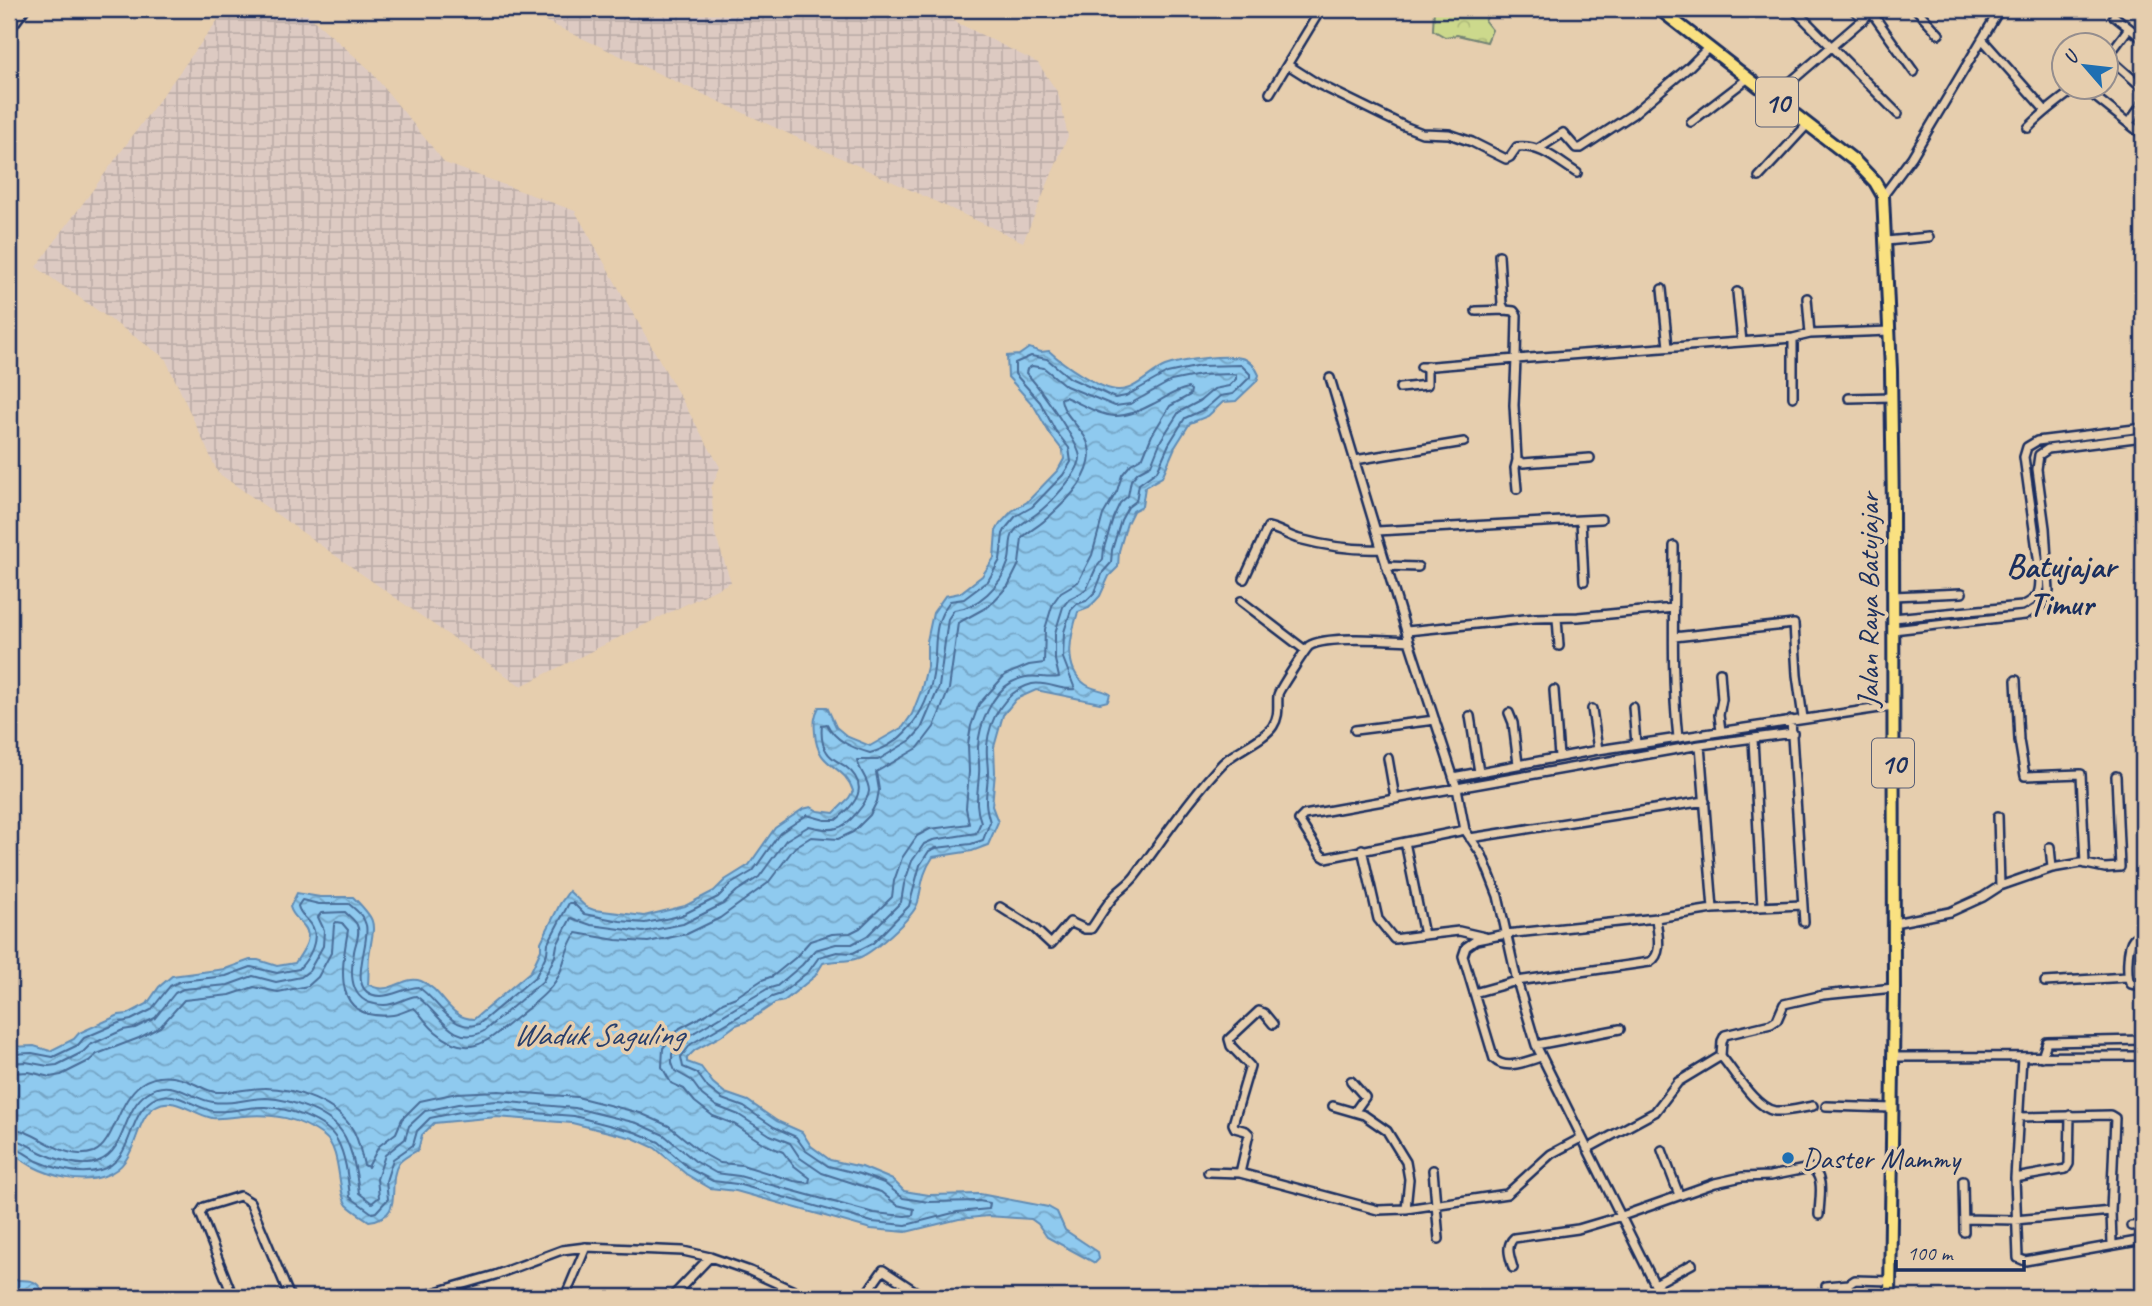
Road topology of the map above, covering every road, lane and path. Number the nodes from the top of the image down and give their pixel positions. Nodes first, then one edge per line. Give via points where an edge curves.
1 (24, 9) edge
2 (1321, 9) edge
3 (1659, 9) edge
4 (1794, 9) edge
5 (1853, 9) edge
6 (1916, 9) edge
7 (2000, 9) edge
8 (1874, 11) edge
9 (2114, 16) dead end
10 (1864, 20) junction
11 (2129, 28) junction
12 (9, 31) edge
13 (1939, 34) dead end
14 (2143, 38) edge
15 (1982, 39) junction
16 (2120, 40) edge
17 (1831, 47) junction
18 (1708, 48) junction
19 (1288, 65) junction
20 (2120, 69) edge
21 (1914, 72) dead end
22 (1747, 79) junction
23 (2143, 88) edge
24 (1270, 93) dead end
25 (1772, 98) junction
26 (2060, 102) edge
27 (2102, 102) edge
28 (2143, 103) edge
29 (2045, 110) junction
30 (1898, 114) dead end
31 (1691, 122) dead end
32 (2129, 123) junction
33 (1807, 125) junction
34 (2028, 128) dead end
35 (2143, 135) edge
36 (1538, 149) junction
37 (1577, 173) dead end
38 (1759, 177) dead end
39 (1884, 199) junction
40 (1886, 235) junction
41 (1929, 237) dead end
42 (1499, 256) dead end
43 (1662, 289) dead end
44 (1737, 292) dead end
45 (1807, 298) dead end
46 (1505, 310) junction
47 (1476, 311) dead end
48 (1890, 331) junction
49 (1810, 334) junction
50 (1793, 338) junction
51 (1742, 342) junction
52 (1668, 346) junction
53 (1517, 359) junction
54 (1329, 378) dead end
55 (1400, 388) dead end
56 (1793, 397) dead end
57 (1892, 397) junction
58 (1849, 398) dead end
59 (2143, 428) edge
60 (2143, 438) edge
61 (1464, 442) dead end
62 (1591, 458) dead end
63 (1355, 460) junction
64 (1517, 460) junction
65 (1517, 489) dead end
66 (1601, 519) dead end
67 (1581, 520) junction
68 (1377, 531) junction
69 (1674, 546) dead end
70 (1381, 550) junction
71 (1387, 566) junction
72 (1418, 567) dead end
73 (1244, 579) dead end
74 (1584, 581) dead end
75 (1962, 593) dead end
76 (1892, 596) junction
77 (1241, 601) dead end
78 (1674, 608) junction
79 (1557, 618) junction
80 (1893, 618) junction
81 (1893, 630) junction
82 (1407, 631) junction
83 (1674, 638) junction
84 (1409, 641) junction
85 (1559, 646) dead end
86 (1305, 650) junction
87 (1720, 672) dead end
88 (2016, 680) dead end
89 (1554, 690) dead end
90 (1893, 706) junction
91 (1633, 707) dead end
92 (1592, 709) dead end
93 (1509, 713) dead end
94 (1470, 716) dead end
95 (1803, 718) junction
96 (1434, 720) junction
97 (1791, 720) junction
98 (1355, 730) dead end
99 (1721, 731) junction
100 (1793, 733) junction
101 (1678, 738) junction
102 (1753, 739) junction
103 (1636, 744) junction
104 (1700, 745) junction
105 (1598, 750) junction
106 (1559, 757) junction
107 (1388, 758) dead end
108 (1518, 764) junction
109 (1479, 772) junction
110 (2116, 776) dead end
111 (1453, 777) junction
112 (1457, 788) junction
113 (1395, 798) junction
114 (1705, 801) junction
115 (1998, 816) dead end
116 (1465, 830) junction
117 (1470, 838) junction
118 (1405, 842) junction
119 (2050, 847) dead end
120 (1362, 849) junction
121 (2085, 864) junction
122 (2052, 868) junction
123 (2000, 886) junction
124 (1802, 905) junction
125 (1762, 906) junction
126 (1000, 907) dead end
127 (1713, 909) junction
128 (1656, 918) junction
129 (1804, 922) dead end
130 (1894, 923) junction
131 (1424, 934) junction
132 (1506, 934) junction
133 (2143, 934) edge
134 (1488, 938) junction
135 (2127, 977) junction
136 (1517, 981) junction
137 (2046, 982) dead end
138 (2143, 986) edge
139 (1894, 988) junction
140 (1474, 993) junction
141 (1273, 1024) dead end
142 (1620, 1029) dead end
143 (2143, 1040) edge
144 (1536, 1045) junction
145 (1721, 1056) junction
146 (2143, 1056) edge
147 (1542, 1057) junction
148 (2022, 1057) junction
149 (2042, 1057) junction
150 (1892, 1058) junction
151 (1351, 1081) dead end
152 (1333, 1106) dead end
153 (1813, 1106) dead end
154 (1826, 1107) dead end
155 (1892, 1108) junction
156 (1355, 1111) junction
157 (2070, 1115) junction
158 (2019, 1116) junction
159 (1581, 1138) junction
160 (1587, 1149) junction
161 (1662, 1150) dead end
162 (1433, 1170) dead end
163 (1208, 1172) dead end
164 (1240, 1173) junction
165 (2015, 1178) junction
166 (1963, 1181) dead end
167 (1679, 1195) junction
168 (1437, 1205) junction
169 (1406, 1209) junction
170 (2111, 1211) junction
171 (1819, 1215) dead end
172 (1622, 1216) junction
173 (1964, 1219) junction
174 (2015, 1220) junction
175 (2143, 1225) edge
176 (2131, 1226) dead end
177 (1964, 1232) dead end
178 (1439, 1239) dead end
179 (2143, 1240) edge
180 (2112, 1244) junction
181 (586, 1247) junction
182 (710, 1257) junction
183 (1692, 1264) dead end
184 (1513, 1268) dead end
185 (1891, 1281) junction
186 (1655, 1284) junction
187 (1826, 1286) dead end
188 (233, 1297) edge
189 (290, 1297) edge
190 (419, 1297) edge
191 (565, 1297) edge
192 (673, 1297) edge
193 (807, 1297) edge
194 (864, 1297) edge
195 (924, 1297) edge
196 (1661, 1297) edge
197 (1890, 1297) edge

1 - 12 street
2 - 19 street
3 - 18 highway, 10
4 - 17 street
5 - 10 street
6 - 13 street
7 - 15 street
8 - 10 street
8 - 21 street
9 - 11 street
10 - 17 street
11 - 14 street
11 - 16 street
15 - 29 street
15 - 39 street
17 - 25 street
17 - 30 street
18 - 22 highway, 10
18 - 36 street via 1633,114 1581,148 1563,133
19 - 24 street
19 - 36 street via 1422,133 1449,134 1506,159 1517,147
20 - 23 street
22 - 25 highway, 10
22 - 31 street
25 - 33 highway, 10
26 - 29 street
27 - 32 street
28 - 32 street
29 - 34 street
32 - 35 street
33 - 38 street
33 - 39 highway, 10 via 1855,161
36 - 37 street
39 - 40 highway, Jalan Raya Batujajar / 10
40 - 41 street
40 - 48 highway, Jalan Raya Batujajar / 10
42 - 46 street
43 - 52 street
44 - 51 street
45 - 49 street
46 - 47 street
46 - 53 street via 1517,315
48 - 49 street
48 - 57 highway, Jalan Raya Batujajar / 10
49 - 50 street
50 - 51 street
50 - 56 street
51 - 52 street
52 - 53 street
53 - 55 street via 1424,367 1427,385
53 - 64 street
54 - 63 street
57 - 58 street
57 - 76 highway, Jalan Raya Batujajar / 10
59 - 80 street via 2037,440 2027,447 2024,457 2040,572 2034,601 2022,606
60 - 81 street via 2048,449 2039,455 2049,590 2035,611
61 - 63 street
62 - 64 street
63 - 68 street
64 - 65 street
66 - 67 street
67 - 68 street
67 - 74 street
68 - 70 street
69 - 78 street
70 - 71 street
70 - 73 street via 1296,539 1268,527
71 - 72 street
71 - 82 street
75 - 76 street
76 - 80 highway, Jalan Raya Batujajar / 10
77 - 86 street
78 - 79 street
78 - 83 street
79 - 82 street
79 - 85 street
80 - 81 highway, Jalan Raya Batujajar / 10
81 - 90 highway, Jalan Raya Batujajar / 10
82 - 84 street
83 - 95 street via 1795,625
83 - 101 street via 1672,690
84 - 86 street via 1321,642
84 - 96 street
86 - 126 street via 1279,690 1279,713 1273,726 1225,761 1091,929 1070,922 1053,944
87 - 99 street
88 - 121 street via 2025,776 2081,774
89 - 106 street
90 - 95 street
90 - 130 highway, Jalan Raya Batujajar / 10
91 - 103 street
92 - 105 street
93 - 108 street
94 - 109 street
95 - 97 street
96 - 98 street
96 - 111 street
97 - 99 street
97 - 100 street
99 - 101 street
100 - 102 street
100 - 124 street
101 - 103 street
102 - 104 street
102 - 125 street
103 - 105 street
104 - 112 street
104 - 114 street
105 - 106 street
106 - 108 street
107 - 113 street
108 - 109 street
109 - 111 street
110 - 121 street via 2121,866
111 - 112 street
112 - 113 street
112 - 116 street
113 - 120 street via 1300,818 1323,857
114 - 117 street
114 - 127 street
115 - 123 street
116 - 117 street
116 - 118 street
117 - 132 street via 1491,874
118 - 120 street
118 - 131 street
119 - 122 street
120 - 131 street via 1380,924 1394,939
121 - 122 street
122 - 123 street
123 - 130 street via 1950,912
124 - 125 street
124 - 129 street
125 - 127 street
127 - 128 street
128 - 132 street
128 - 136 street via 1658,953 1650,962
130 - 139 highway, Jalan Raya Batujajar / 10
131 - 134 street via 1459,931
132 - 134 street
132 - 136 street
133 - 135 street via 2131,943
134 - 140 street via 1476,940 1463,951
135 - 137 street
135 - 138 street via 2131,984
136 - 140 street
136 - 144 street
139 - 145 street via 1784,1004 1771,1024 1725,1035
139 - 150 highway, Jalan Raya Batujajar / 10
140 - 147 street via 1497,1061 1507,1065
141 - 164 street via 1259,1011 1229,1039 1250,1066 1233,1124 1249,1134
142 - 144 street
143 - 149 street via 2048,1042
144 - 147 street
145 - 153 street via 1764,1107 1783,1111
145 - 160 street via 1678,1082 1655,1112
146 - 149 street
147 - 159 street
148 - 149 street
148 - 150 street
148 - 158 street
150 - 155 highway, Jalan Raya Batujajar / 10
151 - 156 street via 1365,1097
152 - 156 street
154 - 155 street
155 - 185 highway, Jalan Raya Batujajar / 10
156 - 169 street via 1387,1131 1406,1162
157 - 158 street
157 - 165 street via 2066,1169
157 - 170 street via 2115,1118
158 - 165 street
159 - 160 street
159 - 168 street via 1551,1154 1507,1194
160 - 172 street
161 - 167 street
162 - 168 street
163 - 164 street
164 - 169 street via 1378,1210
165 - 174 street
166 - 173 street
167 - 171 street via 1742,1177 1810,1168 1820,1177
167 - 172 street
168 - 169 street
168 - 178 street
170 - 174 street
170 - 180 street
172 - 184 street via 1578,1229 1514,1238 1509,1249
172 - 186 street
173 - 174 street
173 - 177 street
174 - 180 street via 2017,1255 2022,1261
175 - 176 street
179 - 180 street
181 - 182 street via 683,1251
181 - 190 street via 562,1250
181 - 191 street
182 - 192 street
182 - 193 street
183 - 186 street
185 - 187 street via 1855,1280
185 - 197 highway, Jalan Raya Batujajar / 10
186 - 196 street
188 - 189 street via 200,1213 204,1207 240,1196 250,1202
194 - 195 street via 883,1270

